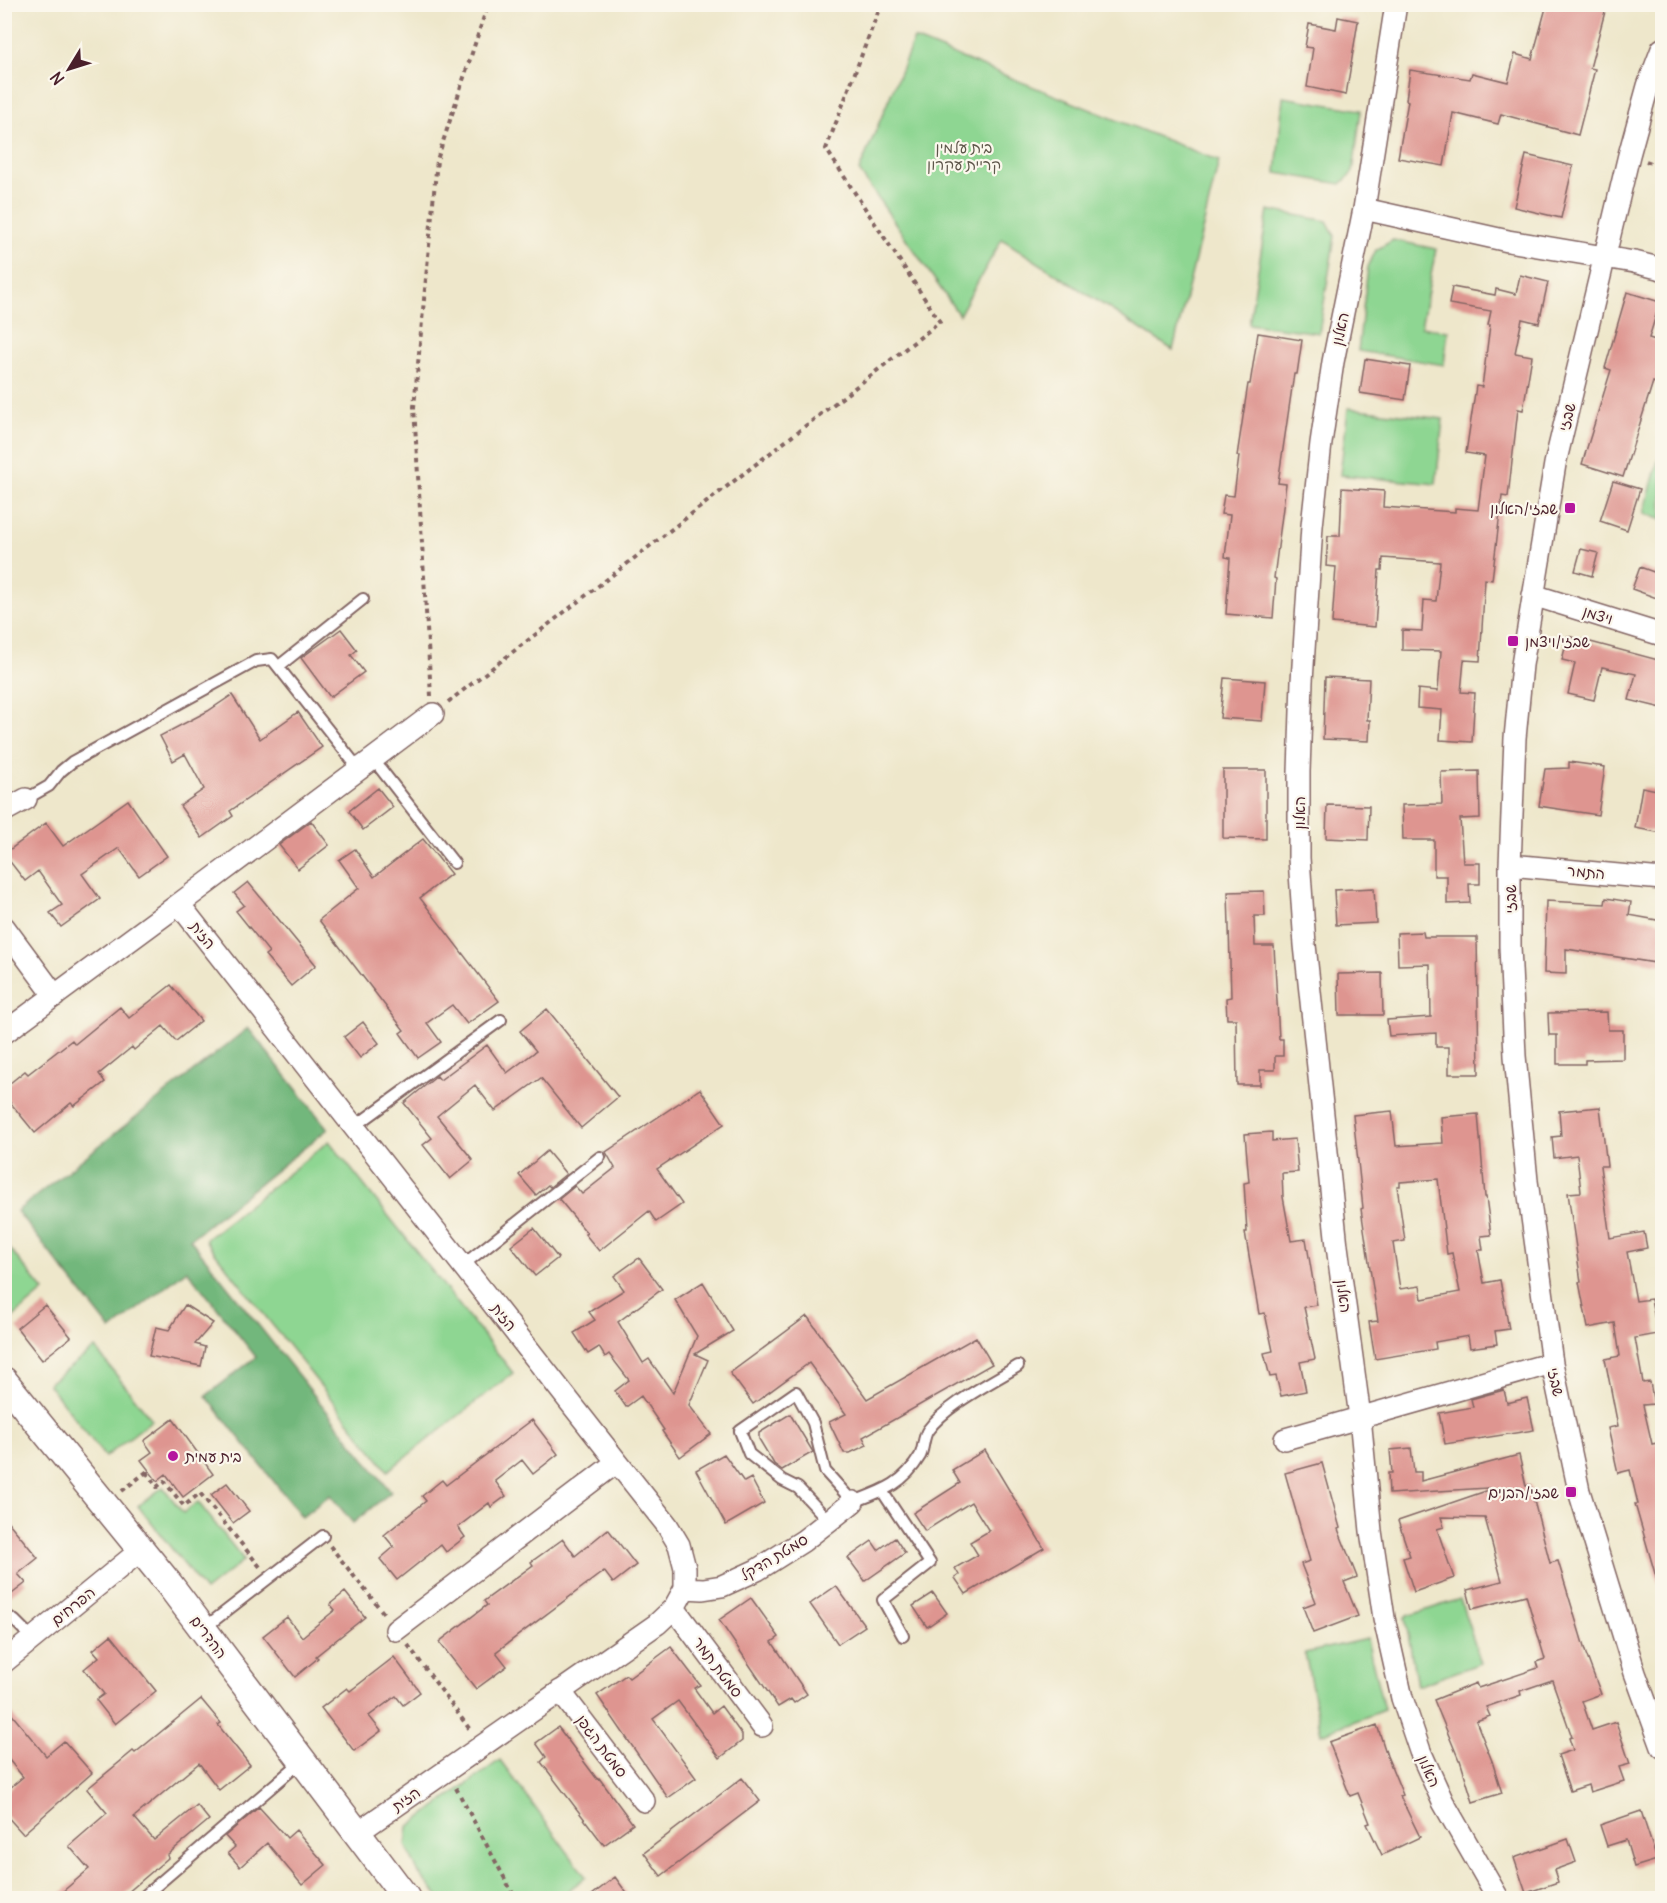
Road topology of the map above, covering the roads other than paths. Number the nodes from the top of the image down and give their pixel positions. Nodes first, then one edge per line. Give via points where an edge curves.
1 (1396, 4) edge
2 (1662, 49) edge
3 (1365, 209) junction
4 (1605, 258) junction
5 (1662, 269) edge
6 (1533, 595) junction
7 (363, 599) dead end
8 (1662, 635) edge
9 (279, 666) junction
10 (433, 714) road end
11 (366, 764) junction
12 (26, 799) joint
13 (4, 811) edge
14 (454, 863) dead end
15 (1510, 865) junction
16 (1662, 879) edge
17 (179, 904) junction
18 (4, 927) edge
19 (55, 996) junction
20 (501, 1020) dead end
21 (4, 1034) edge
22 (354, 1127) junction
23 (600, 1156) dead end
24 (463, 1265) junction
25 (1552, 1363) junction
26 (1018, 1366) dead end
27 (4, 1381) edge
28 (1360, 1418) junction
29 (1285, 1439) dead end
30 (617, 1462) junction
31 (882, 1491) junction
32 (853, 1502) junction
33 (829, 1521) junction
34 (323, 1536) dead end
35 (141, 1550) junction
36 (685, 1588) junction
37 (674, 1608) junction
38 (4, 1614) edge
39 (203, 1629) junction
40 (396, 1629) dead end
41 (903, 1636) dead end
42 (33, 1639) junction
43 (4, 1662) edge
44 (560, 1691) junction
45 (762, 1726) dead end
46 (1662, 1747) edge
47 (302, 1760) junction
48 (644, 1801) dead end
49 (357, 1833) junction
50 (142, 1899) edge
51 (406, 1899) edge
52 (1498, 1899) edge

1 - 3 street, האלון
2 - 4 street, שבזי via 1648,86
3 - 4 street
3 - 28 street, האלון via 1333,362 1321,442 1309,565 1299,783 1305,945
4 - 5 street
4 - 6 street, שבזי via 1555,464
6 - 8 street, ויצמן
6 - 15 street, שבזי via 1515,738
7 - 9 lane
9 - 11 lane
9 - 12 lane via 272,659 256,661 72,762 49,786
10 - 11 street
11 - 14 lane
11 - 17 street
12 - 13 street
15 - 16 street, התמר
15 - 25 street, שבזי via 1515,1056 1527,1181
17 - 19 street
17 - 22 street, הזית
18 - 19 street
19 - 21 street
20 - 22 lane
22 - 24 street, הזית
23 - 24 lane
24 - 30 street, הזית
25 - 28 street
25 - 46 street, שבזי via 1579,1491
26 - 31 lane via 948,1410 926,1432 921,1454 910,1471
27 - 35 street, ההדרים
28 - 29 street
28 - 52 street, האלון via 1375,1564 1402,1698 1443,1802
30 - 36 street, הזית via 679,1545
30 - 40 street
31 - 32 lane
31 - 41 lane via 930,1563 883,1600
32 - 33 street, סמטת הדקל
32 - 33 lane via 825,1471 813,1423 796,1392 740,1431 749,1454 798,1488
33 - 36 street, סמטת הדקל via 757,1570 722,1586
34 - 39 lane
35 - 39 street, ההדרים
35 - 42 street, הפרחים
36 - 37 street, הזית
37 - 44 street, הזית
37 - 45 street, סמטת תמר
38 - 42 lane
39 - 47 street, ההדרים
42 - 43 street, הפרחים
44 - 48 street, סמטת הגפן
44 - 49 street, הזית
47 - 49 street, ההדרים
47 - 50 lane
49 - 51 street, ההדרים

